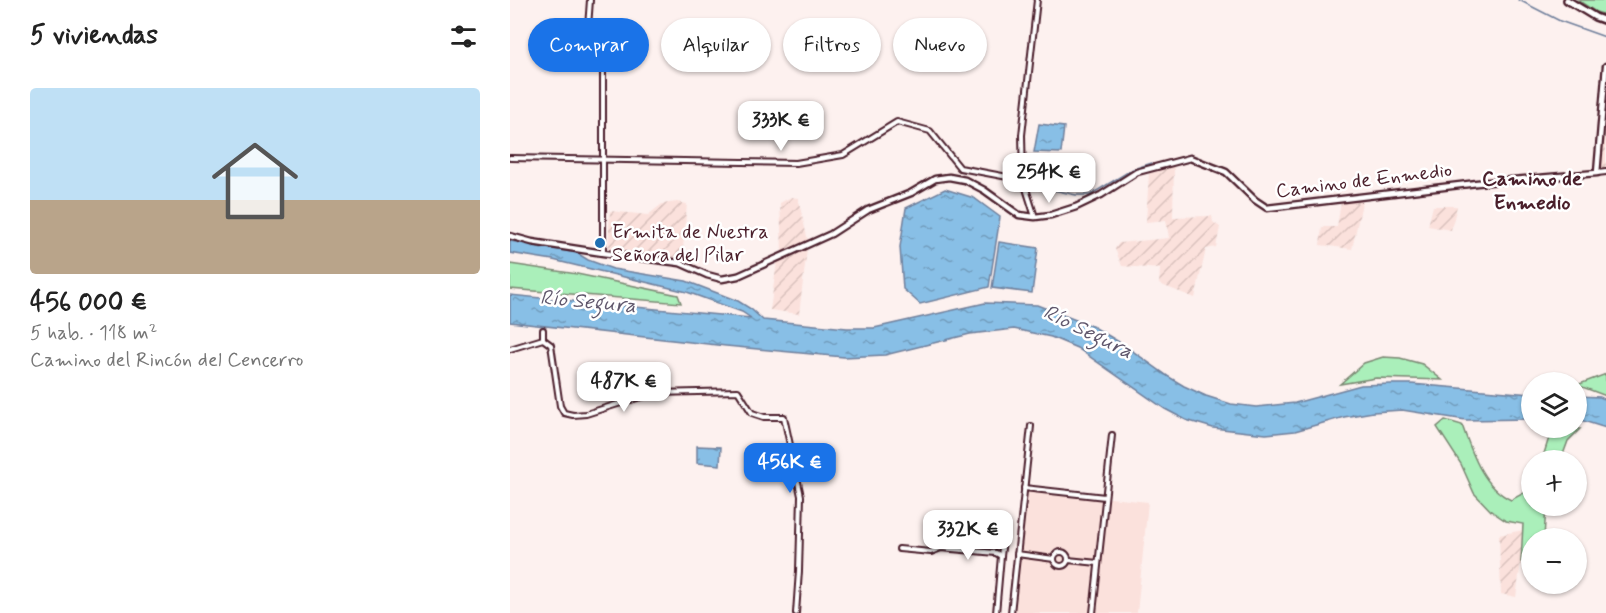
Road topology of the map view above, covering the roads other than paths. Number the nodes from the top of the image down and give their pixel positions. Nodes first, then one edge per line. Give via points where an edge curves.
1 (590, 0) edge
2 (1037, 0) edge
3 (1567, 0) edge
4 (1606, 21) edge
5 (1606, 66) edge
6 (510, 158) edge
7 (604, 160) junction
8 (1606, 172) edge
9 (1597, 173) junction
10 (1023, 179) junction
11 (1035, 218) junction
12 (510, 236) edge
13 (603, 254) junction
14 (543, 330) dead end
15 (543, 339) junction
16 (510, 349) edge
17 (1031, 426) dead end
18 (1112, 435) dead end
19 (1024, 488) junction
20 (1105, 497) junction
21 (1005, 524) dead end
22 (899, 549) dead end
23 (1017, 554) junction
24 (1001, 556) junction
25 (1054, 559) junction
26 (1068, 560) junction
27 (1098, 563) junction
28 (796, 613) edge
29 (996, 613) edge
30 (1011, 613) edge
31 (1093, 613) edge

1 - 7 street via 588,27 603,28
2 - 10 street via 1022,135
3 - 4 highway
5 - 9 main road
6 - 7 street
7 - 10 street via 796,163 843,154 897,122 930,131 960,168
7 - 13 street
8 - 9 street, Camino de Enmedio
9 - 11 main road, Camino de Enmedio via 1267,208 1226,172 1190,158 1137,172 1076,207
10 - 11 street
11 - 13 main road via 1019,215 984,190 949,177 935,179 868,210 831,234 738,276 722,279 680,263
12 - 13 main road
14 - 15 street
15 - 16 street
15 - 28 street via 551,345 560,406 568,415 586,414 657,393 738,391 752,413 784,417 801,496
17 - 19 street
18 - 20 street
19 - 20 street
19 - 23 street
20 - 27 street
21 - 24 street
22 - 24 street via 931,552 941,548
23 - 25 street
23 - 30 street
24 - 29 street
25 - 26 street via 1062,566
25 - 26 street via 1062,552
26 - 27 street
27 - 31 street

